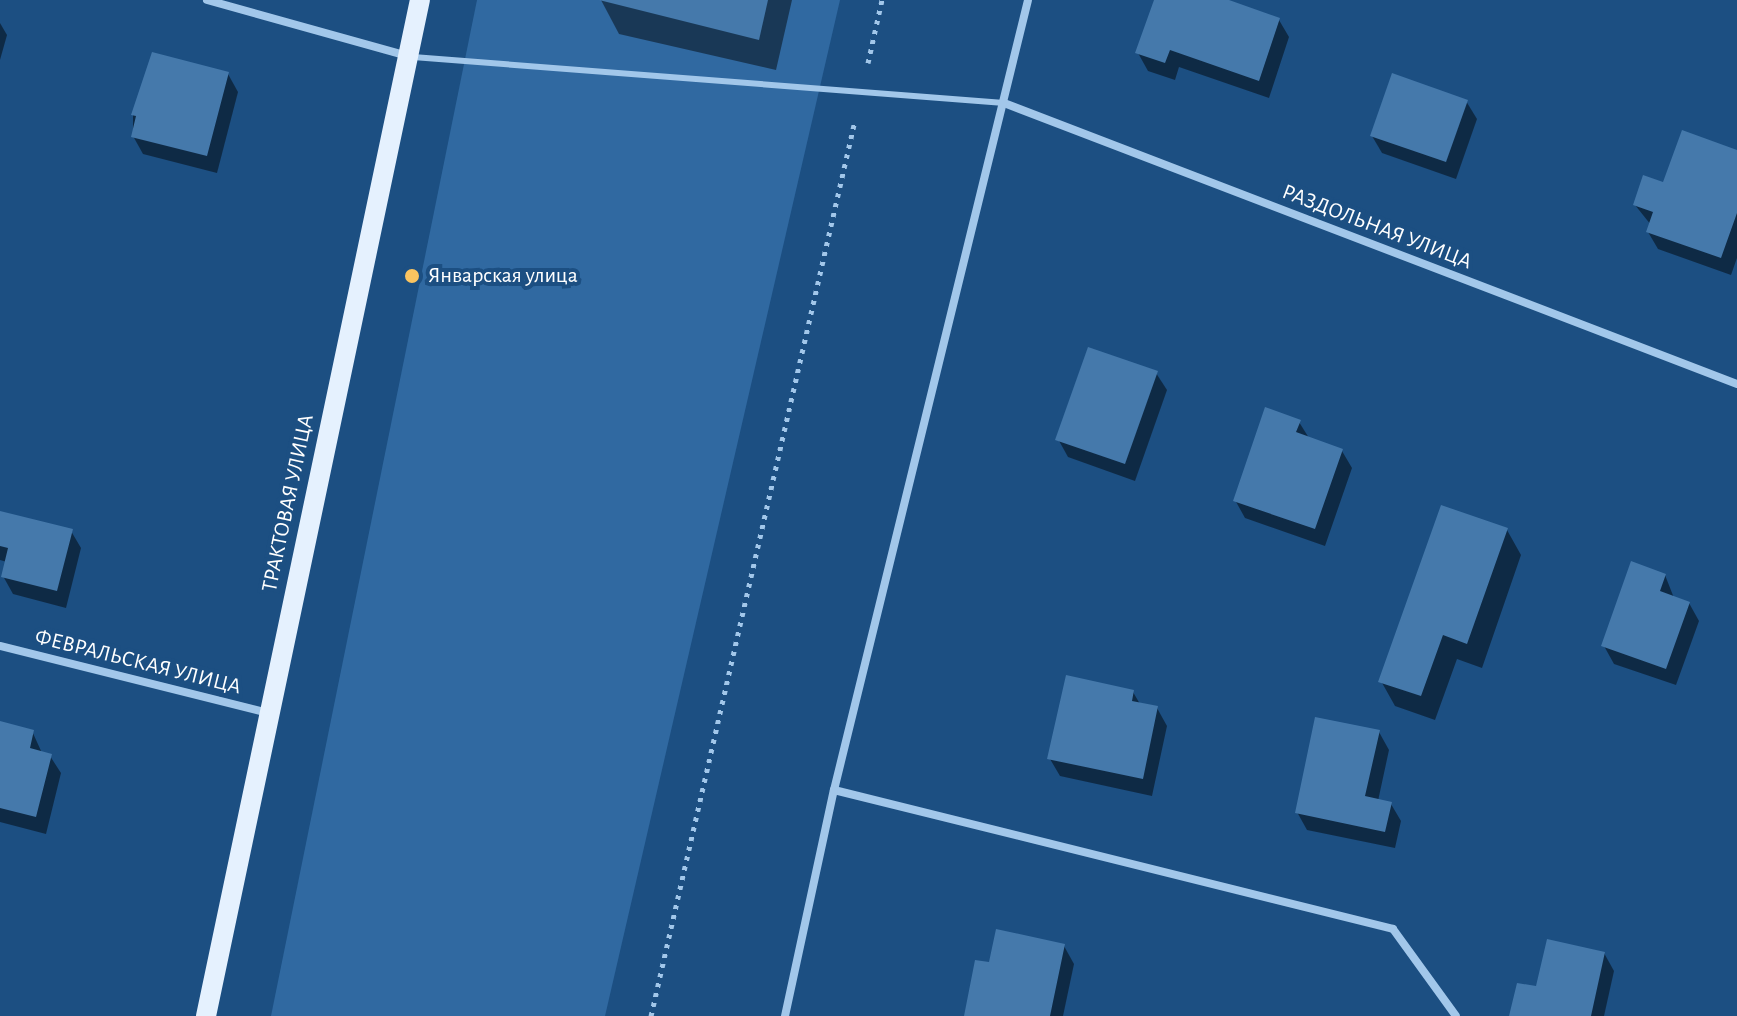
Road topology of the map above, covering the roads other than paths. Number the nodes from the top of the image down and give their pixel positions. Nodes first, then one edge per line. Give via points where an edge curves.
1 (207, 0) edge
2 (420, 0) edge
3 (1028, 0) edge
4 (409, 56) junction
5 (1004, 103) junction
6 (1737, 384) edge
7 (0, 646) edge
8 (268, 713) junction
9 (834, 790) junction
10 (206, 1016) edge
11 (785, 1016) edge
12 (1456, 1016) edge

1 - 4 street
2 - 4 main road, ТРАКТОВАЯ УЛИЦА
3 - 5 street
4 - 5 lane
4 - 8 main road, ТРАКТОВАЯ УЛИЦА
5 - 6 street, РАЗДОЛЬНАЯ УЛИЦА
5 - 9 street
7 - 8 street, ФЕВРАЛЬСКАЯ УЛИЦА
8 - 10 main road, ТРАКТОВАЯ УЛИЦА
9 - 11 street
9 - 12 street via 1393,929

